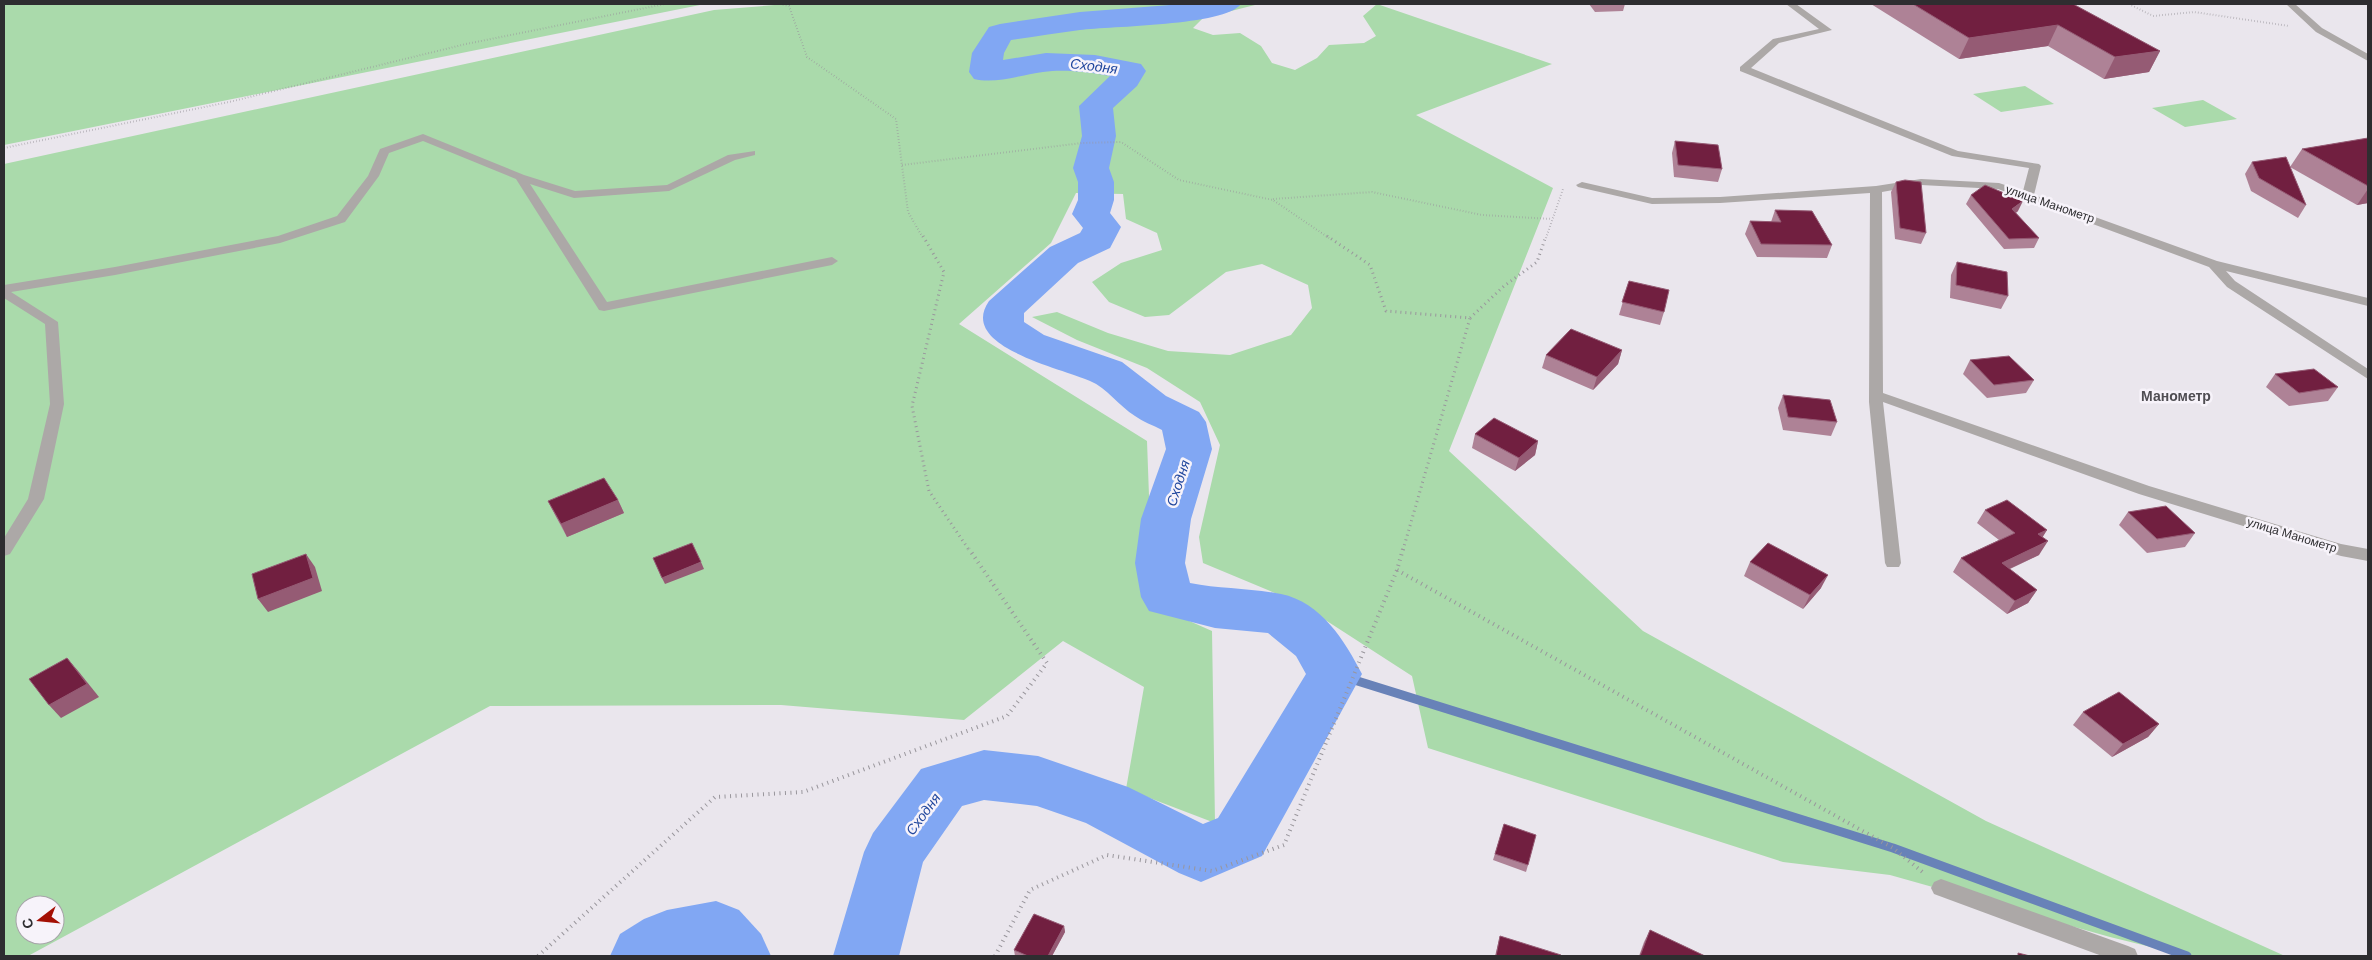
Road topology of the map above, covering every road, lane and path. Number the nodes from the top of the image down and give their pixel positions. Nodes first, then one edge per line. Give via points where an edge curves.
1 (665, 4) edge
2 (780, 4) edge
3 (1790, 4) edge
4 (2129, 4) edge
5 (2290, 4) edge
6 (2319, 30) junction
7 (2368, 58) edge
8 (4, 148) edge
9 (751, 153) dead end
10 (902, 165) junction
11 (520, 177) junction
12 (1582, 184) joint
13 (1876, 189) junction
14 (2028, 196) junction
15 (1273, 200) junction
16 (1552, 220) junction
17 (832, 261) dead end
18 (2213, 264) junction
19 (4, 291) edge
20 (2368, 302) edge
21 (1470, 318) junction
22 (2368, 375) edge
23 (1876, 395) junction
24 (4, 550) edge
25 (2368, 555) edge
26 (1893, 563) dead end
27 (1397, 570) junction
28 (1941, 888) joint
29 (538, 956) edge
30 (995, 956) edge
31 (2128, 956) edge

1 - 8 path via 466,44 229,102
2 - 10 path via 789,6 807,58 896,119
3 - 14 street via 1827,30 1776,41 1744,69 1956,154 2035,166
4 - 6 path via 2153,16 2194,12
5 - 6 street
6 - 7 street
9 - 11 street via 732,157 669,188 574,195
10 - 15 path via 1082,143 1121,142 1179,180
10 - 29 path via 908,212 944,272 912,406 929,491 1047,663 1007,716 803,792 715,797
11 - 17 street via 604,307
11 - 19 street via 424,137 384,151 373,176 341,219 280,239
12 - 13 street, улица Манометр via 1652,202
12 - 16 path via 1563,189
13 - 14 street, улица Манометр via 1921,182 1999,186
13 - 23 street
14 - 18 street, улица Манометр
15 - 16 path via 1372,192 1482,215
15 - 21 path via 1370,265 1386,311
16 - 21 path via 1537,262 1504,286
18 - 20 street, улица Манометр
18 - 22 street, улица Манометр via 2231,284
19 - 24 street via 51,322 56,404 36,499
21 - 27 path
23 - 25 street, улица Манометр via 2144,490 2341,550
23 - 26 street
27 - 28 path via 1893,848
27 - 30 path via 1284,845 1212,871 1108,855 1030,890
28 - 31 street

